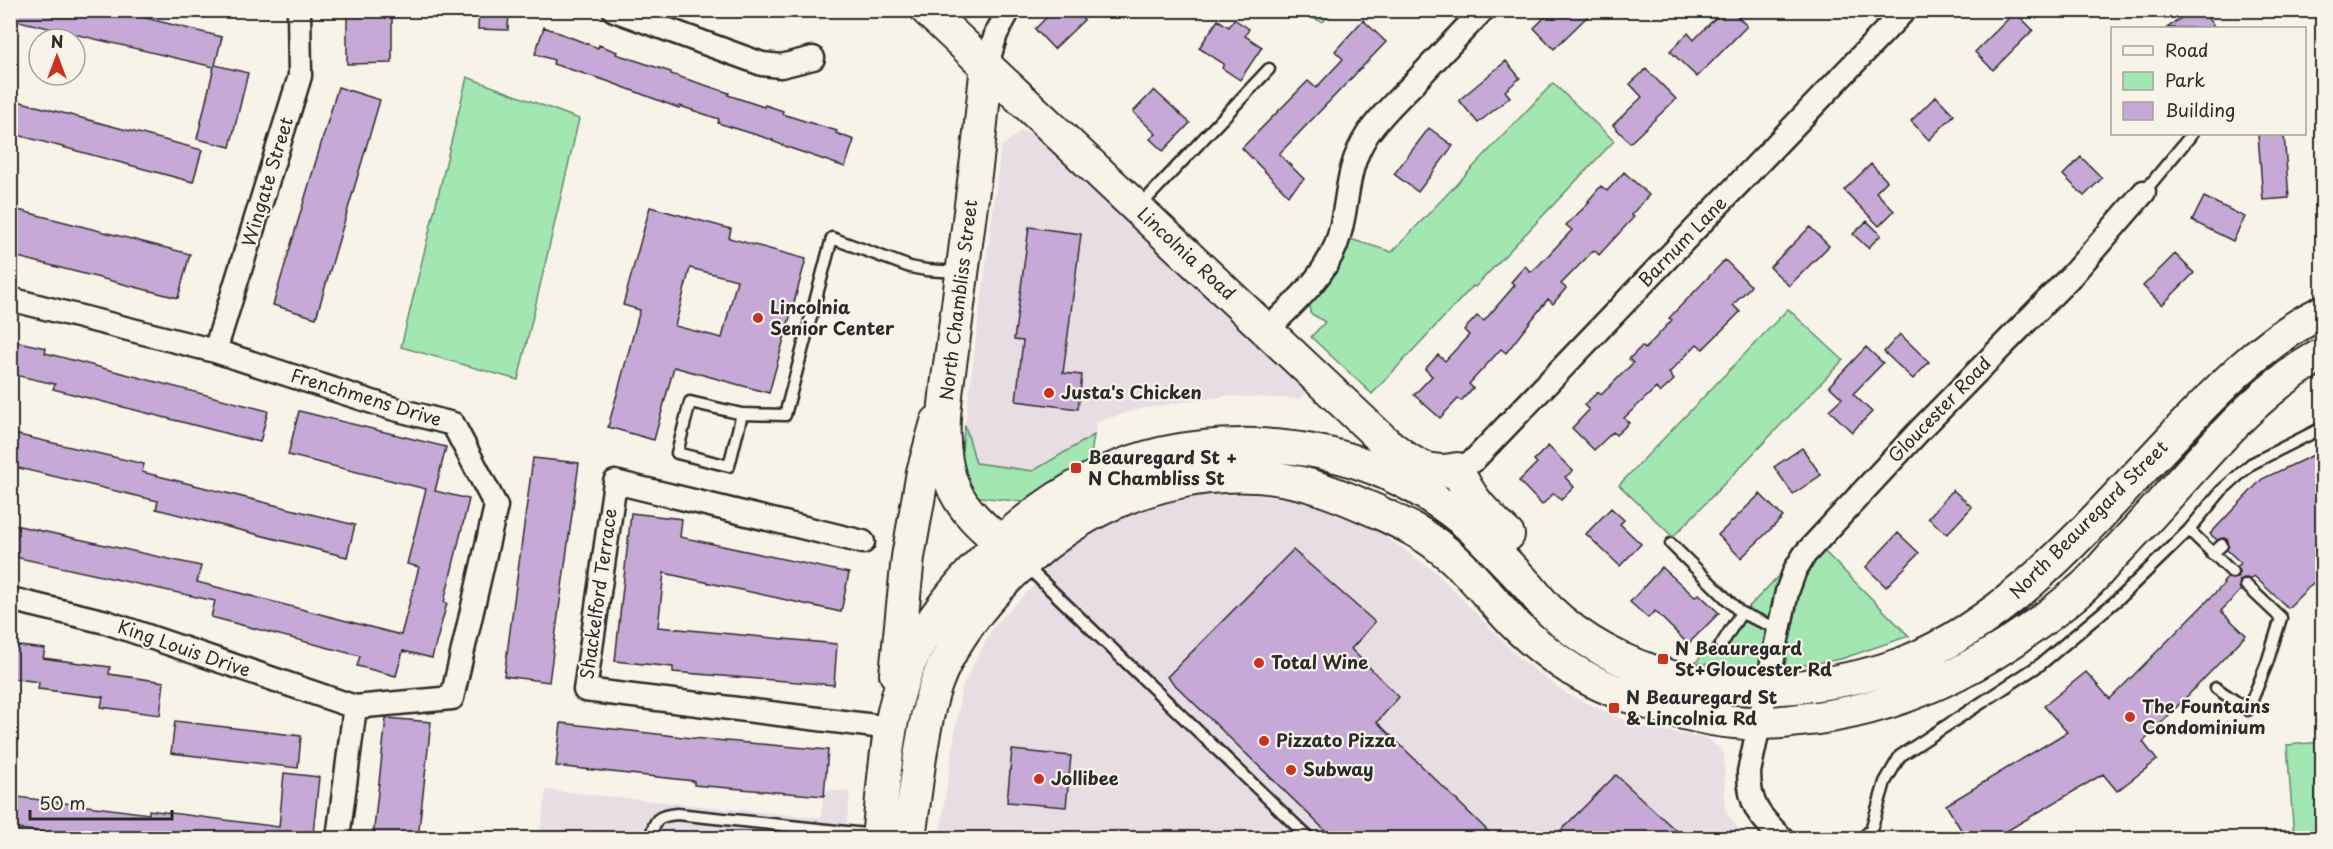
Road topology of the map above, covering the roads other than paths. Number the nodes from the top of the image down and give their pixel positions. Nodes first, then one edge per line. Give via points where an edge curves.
1 (298, 10) edge
2 (614, 10) edge
3 (1009, 10) edge
4 (1483, 10) edge
5 (1905, 10) edge
6 (929, 11) edge
7 (813, 58) dead end
8 (987, 65) junction
9 (1269, 69) dead end
10 (2191, 135) edge
11 (2144, 192) joint
12 (1137, 208) junction
13 (962, 272) junction
14 (10, 299) edge
15 (2322, 312) edge
16 (1267, 330) junction
17 (215, 351) junction
18 (2320, 357) edge
19 (946, 399) junction
20 (742, 414) junction
21 (2322, 428) edge
22 (1457, 470) junction
23 (2189, 530) junction
24 (863, 542) dead end
25 (1001, 542) junction
26 (1671, 544) dead end
27 (2222, 545) dead end
28 (2212, 554) junction
29 (1024, 564) junction
30 (2232, 572) dead end
31 (1527, 585) junction
32 (2246, 585) dead end
33 (10, 599) edge
34 (1741, 613) junction
35 (1779, 629) junction
36 (1721, 645) dead end
37 (2216, 688) dead end
38 (1767, 690) junction
39 (355, 707) junction
40 (1760, 723) junction
41 (891, 728) junction
42 (879, 837) edge
43 (338, 838) edge
44 (651, 838) edge
45 (909, 838) edge
46 (1309, 838) edge
47 (1782, 838) edge
48 (1862, 838) edge

1 - 17 street, Wingate Street via 300,76
2 - 7 street via 762,64 781,66
3 - 8 street, North Chambliss Street via 996,34
4 - 16 street via 1367,136 1355,159 1343,221 1328,261 1309,289
5 - 22 street, Barnum Lane via 1473,461
6 - 8 main road, Lincolnia Road
8 - 12 main road, Lincolnia Road
8 - 13 main road, North Chambliss Street
9 - 12 lane
10 - 11 lane, Gloucester Road
11 - 35 street, Gloucester Road via 2072,275 1805,554 1787,592
12 - 16 main road, Lincolnia Road
13 - 19 main road, North Chambliss Street
13 - 20 lane via 910,267 832,238 785,415
14 - 17 street, Frenchmens Drive
15 - 38 main road, North Beauregard Street via 2284,333 2242,367 2048,566 1990,615 1895,666 1850,678
16 - 22 main road, Lincolnia Road via 1409,461 1431,471
17 - 39 street, Frenchmens Drive via 453,424 496,506 452,698
18 - 40 main road, North Beauregard Street via 2271,390 2212,446 2081,590 1982,661 1896,701 1816,718
19 - 25 main road, North Chambliss Street via 945,452 955,489 980,525
19 - 41 main road via 927,451 908,556
20 - 20 lane via 690,402 677,453 729,466
21 - 23 lane via 2251,464 2221,491
22 - 31 main road via 1478,506 1514,542
23 - 28 lane
23 - 48 lane via 2117,600 2041,664 1900,756 1885,782 1871,830
24 - 41 street, Shackelford Terrace via 615,482 585,690
25 - 29 main road, North Chambliss Street
25 - 31 main road, North Beauregard Street via 1038,512 1095,476 1173,452 1248,444 1310,451 1379,471 1428,497 1479,535
25 - 41 main road, North Beauregard Street via 971,572 930,626 908,666
26 - 34 lane
27 - 28 lane
28 - 30 lane
29 - 40 main road, North Beauregard Street via 1084,517 1154,488 1228,476 1297,482 1344,496 1425,537 1463,566 1528,637 1580,674 1664,708
29 - 45 main road, North Beauregard Street via 969,624 939,678 926,726
29 - 46 lane
31 - 38 main road, North Beauregard Street via 1574,630 1641,667 1682,679
32 - 37 lane via 2281,618 2248,710
33 - 39 street, King Louis Drive via 106,622
34 - 35 lane
34 - 36 lane
35 - 38 street, Gloucester Road
38 - 40 street, Gloucester Road
39 - 43 street
40 - 47 street via 1749,788 1762,819
41 - 42 main road, North Beauregard Street
42 - 44 lane via 677,814 658,819

